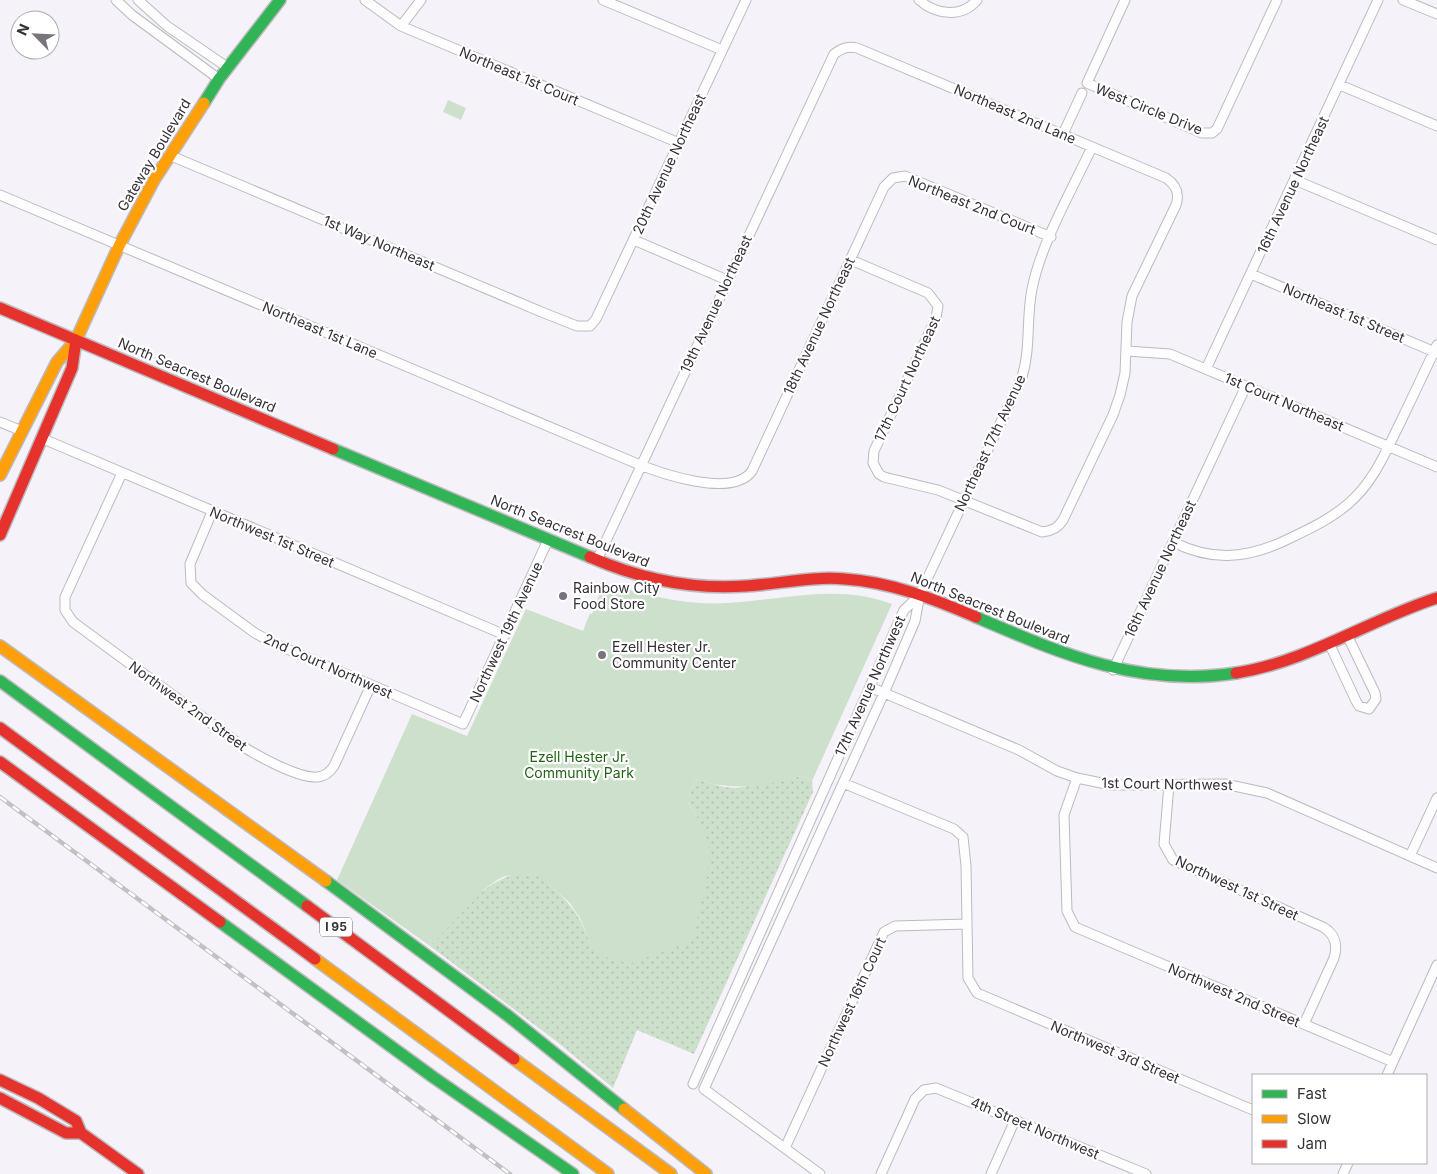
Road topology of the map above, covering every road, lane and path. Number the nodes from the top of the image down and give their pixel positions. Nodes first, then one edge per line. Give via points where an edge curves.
1 (116, 0) edge
2 (138, 0) edge
3 (280, 0) edge
4 (364, 0) edge
5 (421, 0) edge
6 (603, 0) edge
7 (746, 0) edge
8 (919, 0) edge
9 (977, 0) edge
10 (1125, 0) edge
11 (1277, 0) edge
12 (1378, 0) edge
13 (1403, 0) edge
14 (1437, 14) edge
15 (401, 26) junction
16 (722, 50) junction
17 (839, 50) joint
18 (227, 67) junction
19 (218, 79) junction
20 (1340, 85) junction
21 (1082, 93) dead end
22 (1437, 126) edge
23 (1063, 134) junction
24 (679, 143) junction
25 (1092, 147) junction
26 (169, 155) junction
27 (893, 178) joint
28 (1295, 180) junction
29 (0, 195) edge
30 (1050, 237) junction
31 (634, 240) junction
32 (1437, 240) edge
33 (119, 246) junction
34 (851, 260) junction
35 (1251, 274) junction
36 (727, 280) junction
37 (0, 308) edge
38 (590, 326) joint
39 (76, 340) junction
40 (1436, 350) edge
41 (1127, 351) junction
42 (1206, 369) junction
43 (1246, 386) junction
44 (0, 422) edge
45 (22, 432) junction
46 (41, 438) junction
47 (1389, 446) junction
48 (641, 465) junction
49 (1437, 467) edge
50 (122, 474) junction
51 (0, 475) edge
52 (964, 500) junction
53 (212, 512) junction
54 (0, 535) edge
55 (548, 540) junction
56 (1173, 542) junction
57 (596, 560) junction
58 (920, 594) junction
59 (1437, 598) edge
60 (505, 635) junction
61 (1347, 635) junction
62 (1329, 643) junction
63 (0, 646) edge
64 (1113, 670) junction
65 (0, 680) edge
66 (371, 685) junction
67 (870, 687) junction
68 (884, 693) junction
69 (463, 724) joint
70 (0, 728) edge
71 (0, 762) edge
72 (1077, 778) junction
73 (843, 783) junction
74 (1169, 785) junction
75 (1437, 798) edge
76 (1410, 856) junction
77 (1437, 868) edge
78 (967, 924) junction
79 (1437, 965) edge
80 (1304, 1024) junction
81 (1393, 1062) junction
82 (1387, 1074) edge
83 (0, 1080) edge
84 (693, 1084) dead end
85 (0, 1098) edge
86 (1252, 1110) edge
87 (1015, 1120) junction
88 (81, 1133) junction
89 (785, 1148) junction
90 (138, 1174) edge
91 (573, 1174) edge
92 (608, 1174) edge
93 (671, 1174) edge
94 (706, 1174) edge
95 (820, 1174) edge
96 (881, 1174) edge
97 (991, 1174) edge
98 (1146, 1174) edge

1 - 19 street
2 - 18 street via 167,26
3 - 18 main road, Gateway Boulevard
4 - 15 street, Northeast 1st Court
5 - 15 street
6 - 16 street
7 - 16 street, 20th Avenue Northeast
8 - 9 street via 932,9 952,13 971,7
10 - 11 street, West Circle Drive via 1087,83 1202,133 1212,133
12 - 20 street, 16th Avenue Northeast
13 - 14 street
15 - 24 street, Northeast 1st Court
16 - 24 street, 20th Avenue Northeast
17 - 23 street, Northeast 2nd Lane via 857,48
17 - 36 street, 19th Avenue Northeast via 834,54
18 - 19 main road, Gateway Boulevard
19 - 26 main road, Gateway Boulevard
20 - 22 street
20 - 28 street, 16th Avenue Northeast
21 - 23 street
23 - 25 street, Northeast 2nd Lane
24 - 31 street, 20th Avenue Northeast
25 - 30 street, Northeast 17th Avenue
25 - 41 street, Northeast 2nd Lane via 1166,178 1176,186 1178,199 1132,296 1127,322
26 - 33 main road, Gateway Boulevard
26 - 38 street, 1st Way Northeast via 544,313 577,326
27 - 30 street, Northeast 2nd Court via 905,176
27 - 34 street, 18th Avenue Northeast via 884,188
28 - 32 street
28 - 35 street, 16th Avenue Northeast
29 - 33 street, Northeast 1st Lane
30 - 52 street, Northeast 17th Avenue via 1032,288 1028,351 1022,377
31 - 36 street
31 - 38 street, 20th Avenue Northeast
33 - 39 main road, Gateway Boulevard
33 - 48 street, Northeast 1st Lane
34 - 48 street, 18th Avenue Northeast via 748,476 737,482 701,482 673,477
34 - 52 street, 17th Court Northeast via 928,293 938,306 936,318 874,451 872,463 884,477
35 - 40 street, Northeast 1st Street
35 - 42 street, 16th Avenue Northeast
36 - 48 street, 19th Avenue Northeast
37 - 39 main road, North Seacrest Boulevard
39 - 45 main road, Gateway Boulevard via 57,362
39 - 46 main road, Gateway Boulevard via 72,368
39 - 55 main road, North Seacrest Boulevard
40 - 47 street
41 - 42 street, 1st Court Northeast via 1164,352
41 - 52 street via 1120,395 1113,415 1063,520 1055,530 1042,532
42 - 43 street, 1st Court Northeast
43 - 47 street, 1st Court Northeast
43 - 56 street, 16th Avenue Northeast
44 - 45 street
45 - 51 main road, Gateway Boulevard
46 - 50 street, Northwest 1st Street
46 - 54 main road, Gateway Boulevard
47 - 49 street, 1st Court Northeast
47 - 56 street via 1376,473 1349,503 1316,526 1264,550 1221,557 1200,554
48 - 57 street, 19th Avenue Northeast
50 - 53 street, Northwest 1st Street
50 - 66 street, Northwest 2nd Street via 65,598 65,610 74,622 242,746 303,775 325,775 334,766
52 - 58 street, Northeast 17th Avenue
53 - 60 street, Northwest 1st Street
53 - 66 street, 2nd Court Northwest via 190,564 189,577 196,588 264,639
55 - 57 main road, North Seacrest Boulevard
55 - 60 street, Northwest 19th Avenue
56 - 64 street, 16th Avenue Northeast
57 - 58 main road, North Seacrest Boulevard via 639,576 686,585 728,587 832,578 879,583
58 - 64 main road, North Seacrest Boulevard via 1065,655
58 - 67 street, 17th Avenue Northwest via 904,610
58 - 68 street, 17th Avenue Northwest via 915,621
59 - 61 main road, North Seacrest Boulevard via 1398,611
60 - 69 street, Northwest 19th Avenue
61 - 62 main road, North Seacrest Boulevard
61 - 62 street via 1375,694 1376,699 1369,709 1356,701
62 - 64 main road, North Seacrest Boulevard via 1281,663 1226,676 1169,678
63 - 94 main road via 507,1015
65 - 93 main road, I 95
66 - 69 street, 2nd Court Northwest
67 - 68 street, 1st Court Northwest
67 - 84 street, 17th Avenue Northwest
68 - 72 street, 1st Court Northwest
68 - 73 street, 17th Avenue Northwest
70 - 92 main road, I 95
71 - 91 main road via 446,1086
72 - 74 street, 1st Court Northwest via 1111,785
72 - 80 street, Northwest 2nd Street via 1064,815 1066,911 1075,927
73 - 78 street via 959,832 965,843
73 - 89 street, 17th Avenue Northwest via 704,1089
74 - 76 street, 1st Court Northwest via 1225,784 1267,793
74 - 80 street, Northwest 1st Street via 1164,844 1173,860 1323,927 1332,935 1336,946 1334,958
75 - 76 street
76 - 77 street, 1st Court Northwest
78 - 86 street, Northwest 3rd Street via 968,978 977,993
78 - 89 street, Northwest 16th Court via 894,926 884,932
79 - 81 street
80 - 81 street, Northwest 2nd Street
81 - 82 street
83 - 88 main road via 76,1121
85 - 88 main road via 66,1133
87 - 96 street, 4th Street Northwest via 942,1089 924,1090 915,1099
87 - 97 street
87 - 98 street, 4th Street Northwest
88 - 90 main road
89 - 95 street

